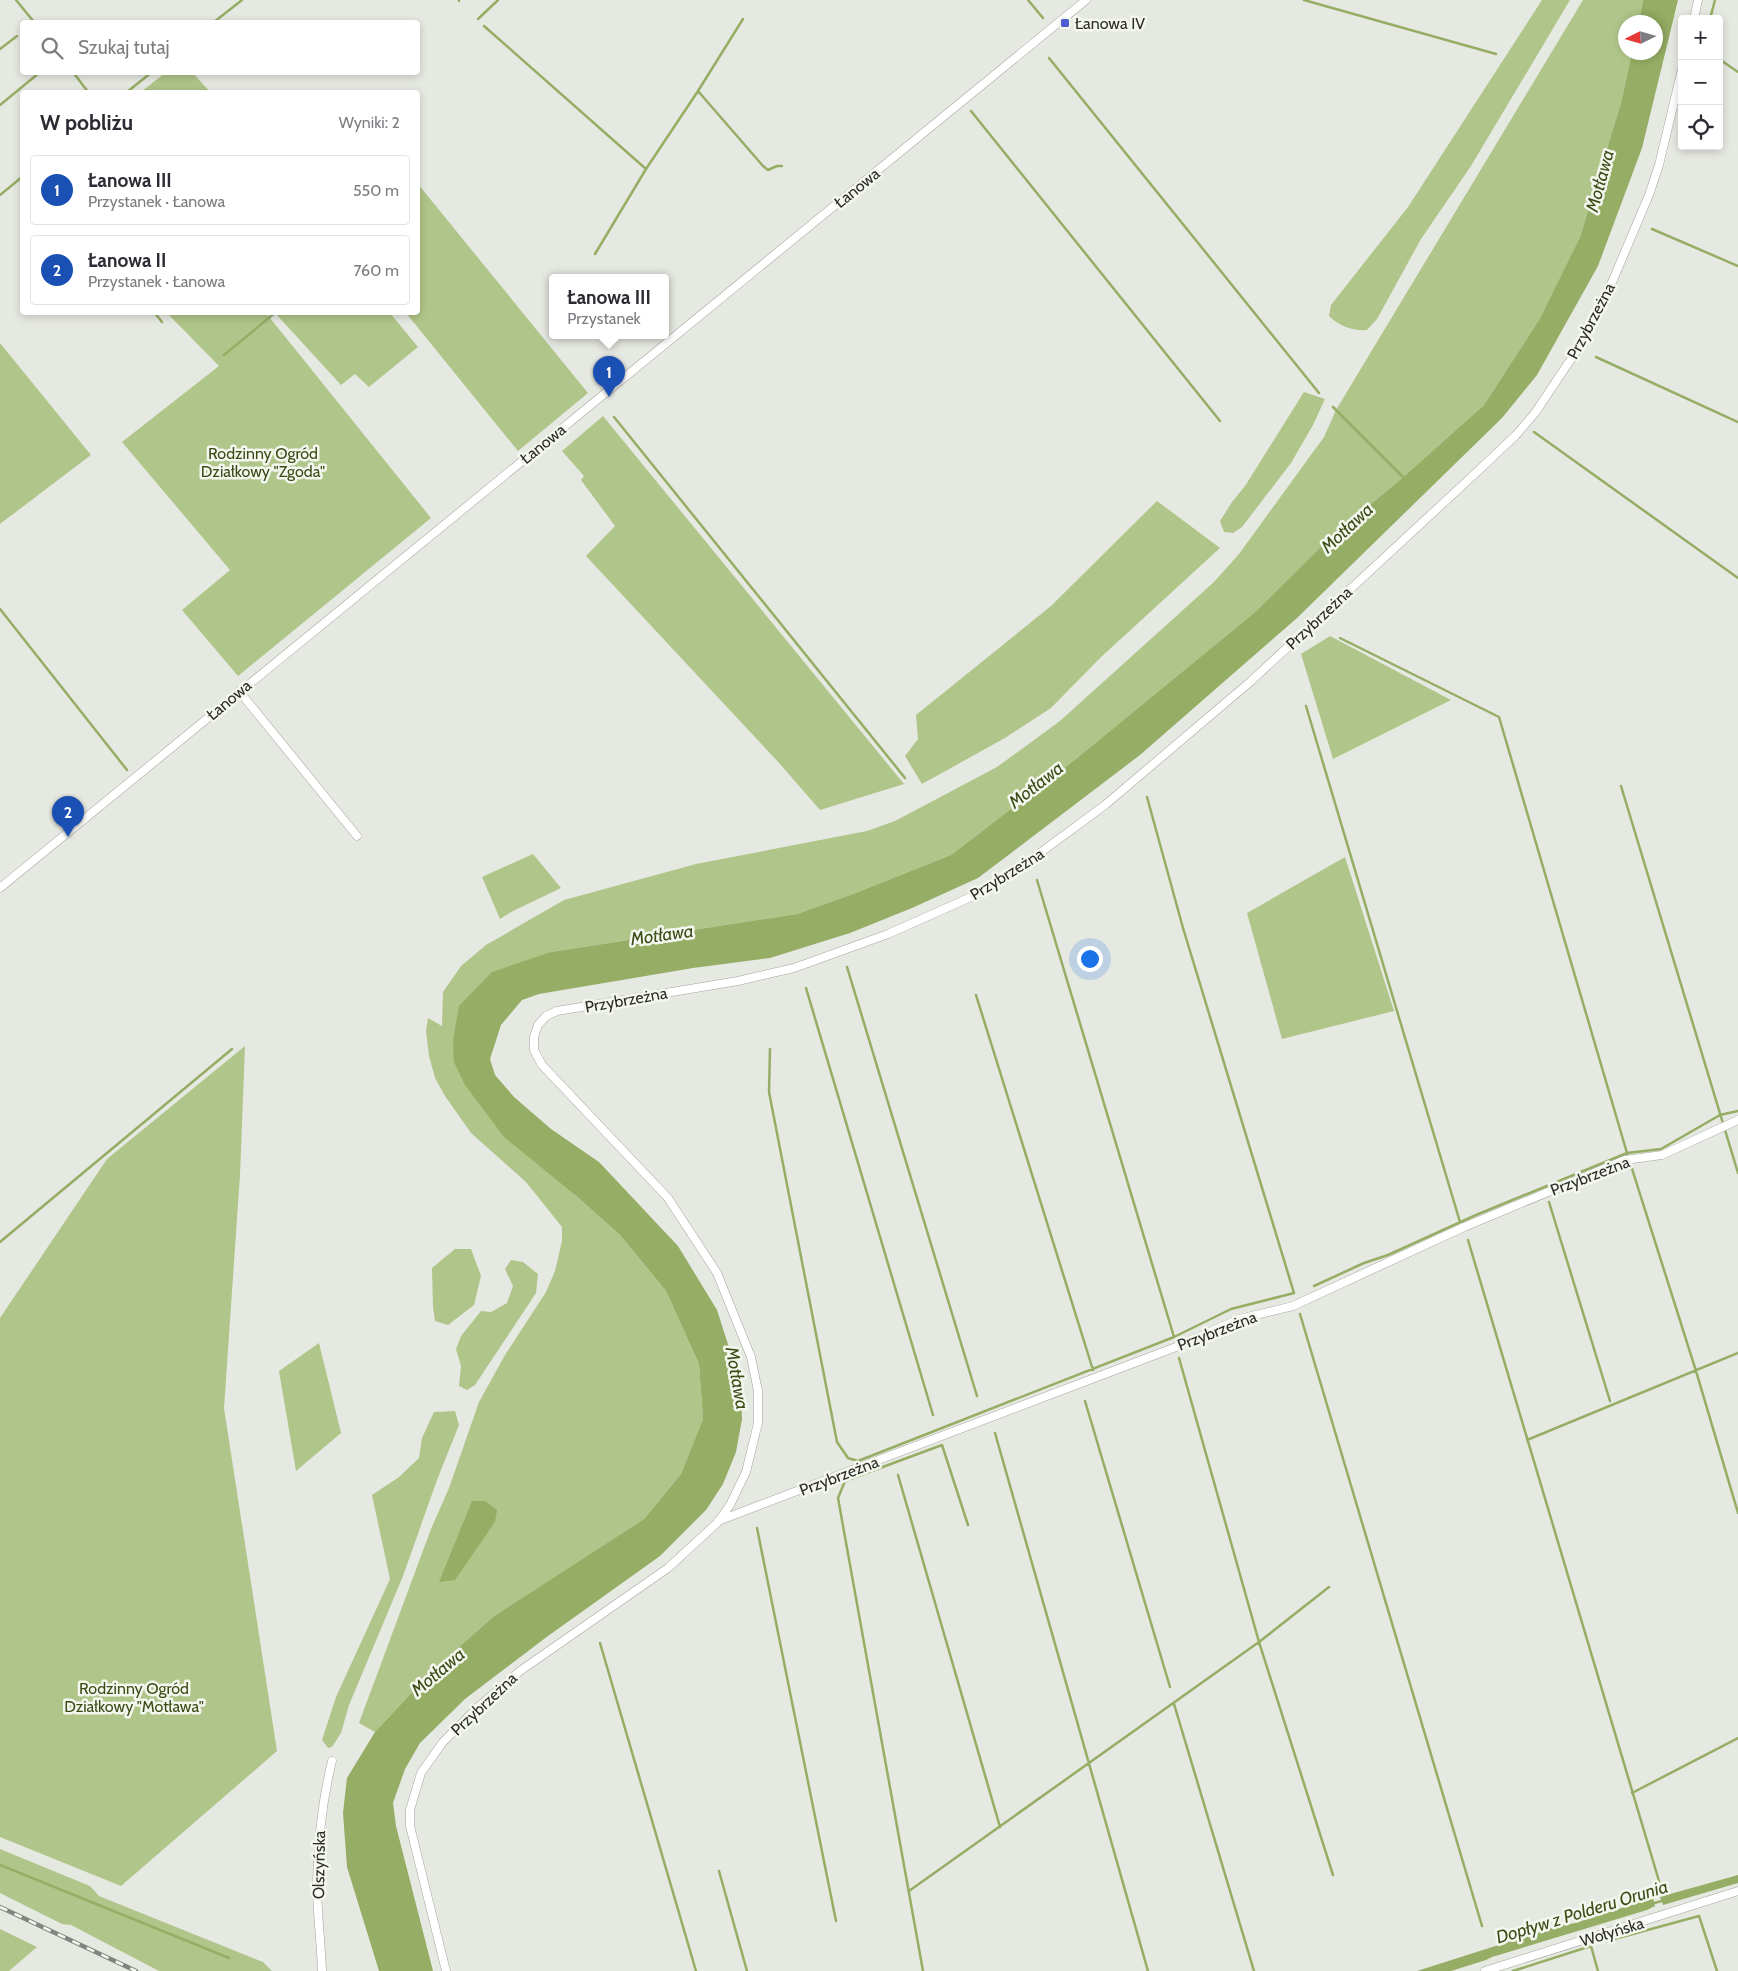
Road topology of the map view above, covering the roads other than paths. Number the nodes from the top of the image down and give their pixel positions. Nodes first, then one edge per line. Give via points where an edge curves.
1 (1086, 0) edge
2 (1698, 0) edge
3 (1695, 15) edge
4 (1678, 86) edge
5 (239, 692) junction
6 (357, 836) dead end
7 (0, 888) edge
8 (1738, 1120) edge
9 (718, 1522) junction
10 (332, 1760) dead end
11 (1738, 1891) edge
12 (322, 1971) edge
13 (446, 1971) edge
14 (1485, 1971) edge

1 - 5 street, Łanowa
2 - 3 street
4 - 9 street, Przybrzeżna via 1649,195 1613,280 1575,353 1535,413 1516,435 1250,682 1105,805 1000,882 888,934 794,968 738,982 557,1011 538,1025 534,1050 542,1065 668,1198 717,1273 751,1357 758,1391 758,1423 746,1472
5 - 6 street
5 - 7 street, Łanowa
8 - 9 street, Przybrzeżna via 1662,1155 1625,1160 1464,1227 1293,1306 1239,1319 1176,1347
9 - 13 street, Przybrzeżna via 668,1568 520,1671 443,1742 421,1773 412,1803 410,1826
10 - 12 street, Olszyńska via 320,1825 317,1884
11 - 14 street, Wołyńska

